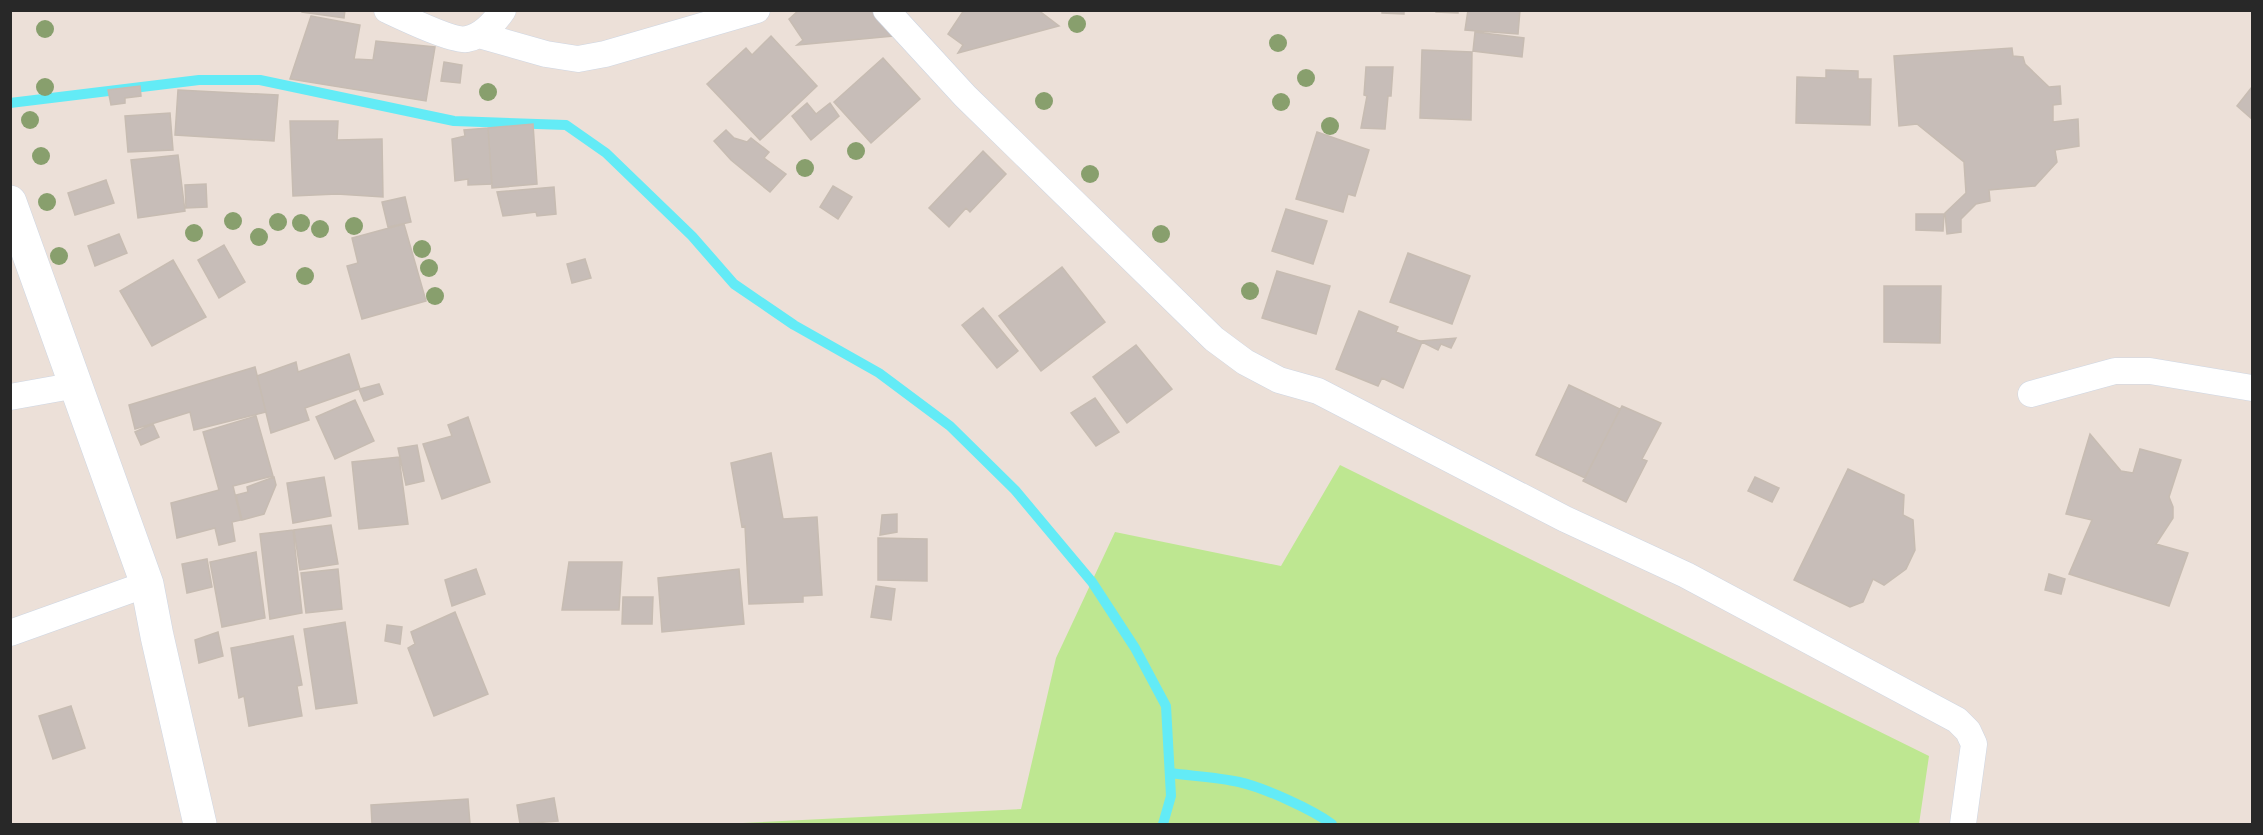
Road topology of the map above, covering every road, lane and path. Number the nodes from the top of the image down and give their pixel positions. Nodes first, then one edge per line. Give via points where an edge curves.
1 (387, 10) edge
2 (503, 10) edge
3 (757, 10) edge
4 (886, 10) edge
5 (479, 35) junction
6 (10, 202) edge
7 (77, 385) junction
8 (2253, 388) edge
9 (2031, 394) dead end
10 (10, 397) edge
11 (147, 584) junction
12 (10, 633) edge
13 (201, 825) edge
14 (1963, 825) edge

1 - 5 street via 464,40
2 - 5 street
3 - 5 street via 578,59
4 - 14 street via 973,104 1214,339 1245,362 1279,380 1318,391 1565,519 1686,575 1957,720 1974,744
6 - 7 street
7 - 10 street
7 - 11 street
8 - 9 street via 2150,371 2115,371
11 - 12 street
11 - 13 street

